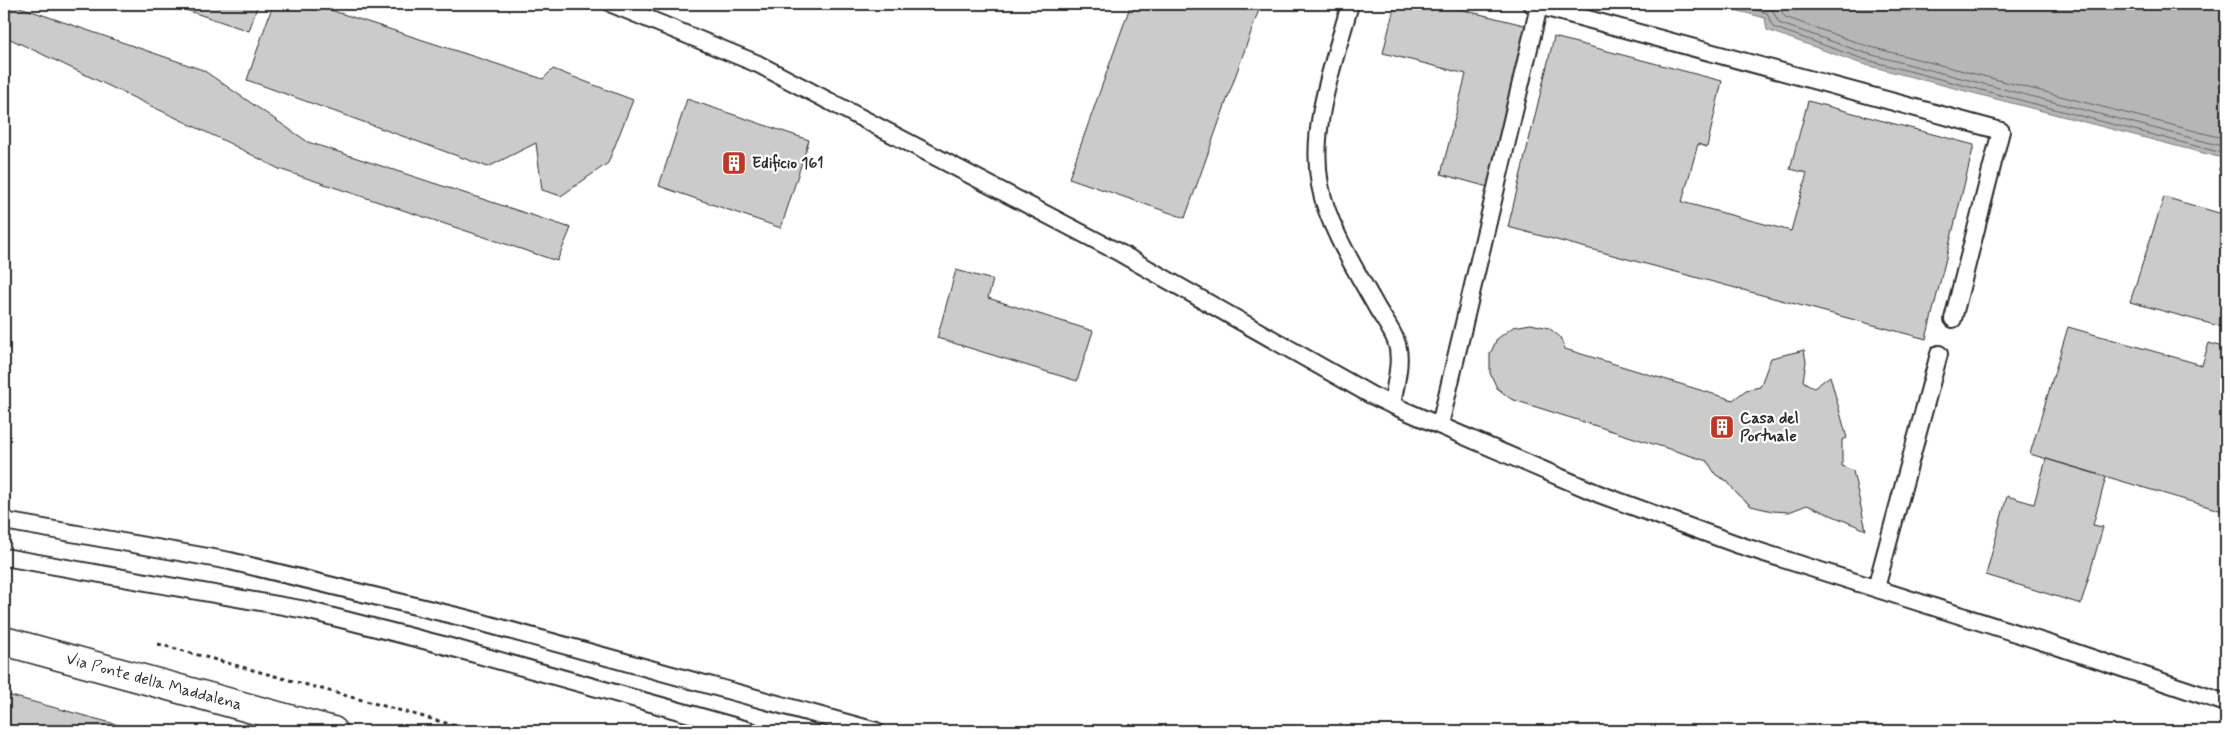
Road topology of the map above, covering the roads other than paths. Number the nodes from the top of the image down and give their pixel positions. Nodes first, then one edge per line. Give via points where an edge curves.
1 (612, 4) edge
2 (1350, 4) edge
3 (1536, 5) edge
4 (1953, 319) dead end
5 (1939, 354) dead end
6 (1392, 404) junction
7 (1440, 425) junction
8 (4, 521) edge
9 (4, 557) edge
10 (1876, 588) junction
11 (4, 641) edge
12 (2226, 703) edge
13 (266, 722) edge
14 (333, 731) edge
15 (751, 731) edge
16 (876, 731) edge

1 - 6 lane via 758,64 1120,253
2 - 6 lane via 1324,101 1317,163 1325,208 1396,342 1398,369
3 - 4 lane via 2001,131
3 - 7 lane
5 - 10 lane
6 - 7 lane
7 - 10 lane via 1599,494
8 - 16 lane via 248,566 465,618
9 - 15 lane via 306,610
10 - 12 lane
11 - 13 street, Via Ponte della Maddalena
13 - 14 street, Via Ponte della Maddalena

